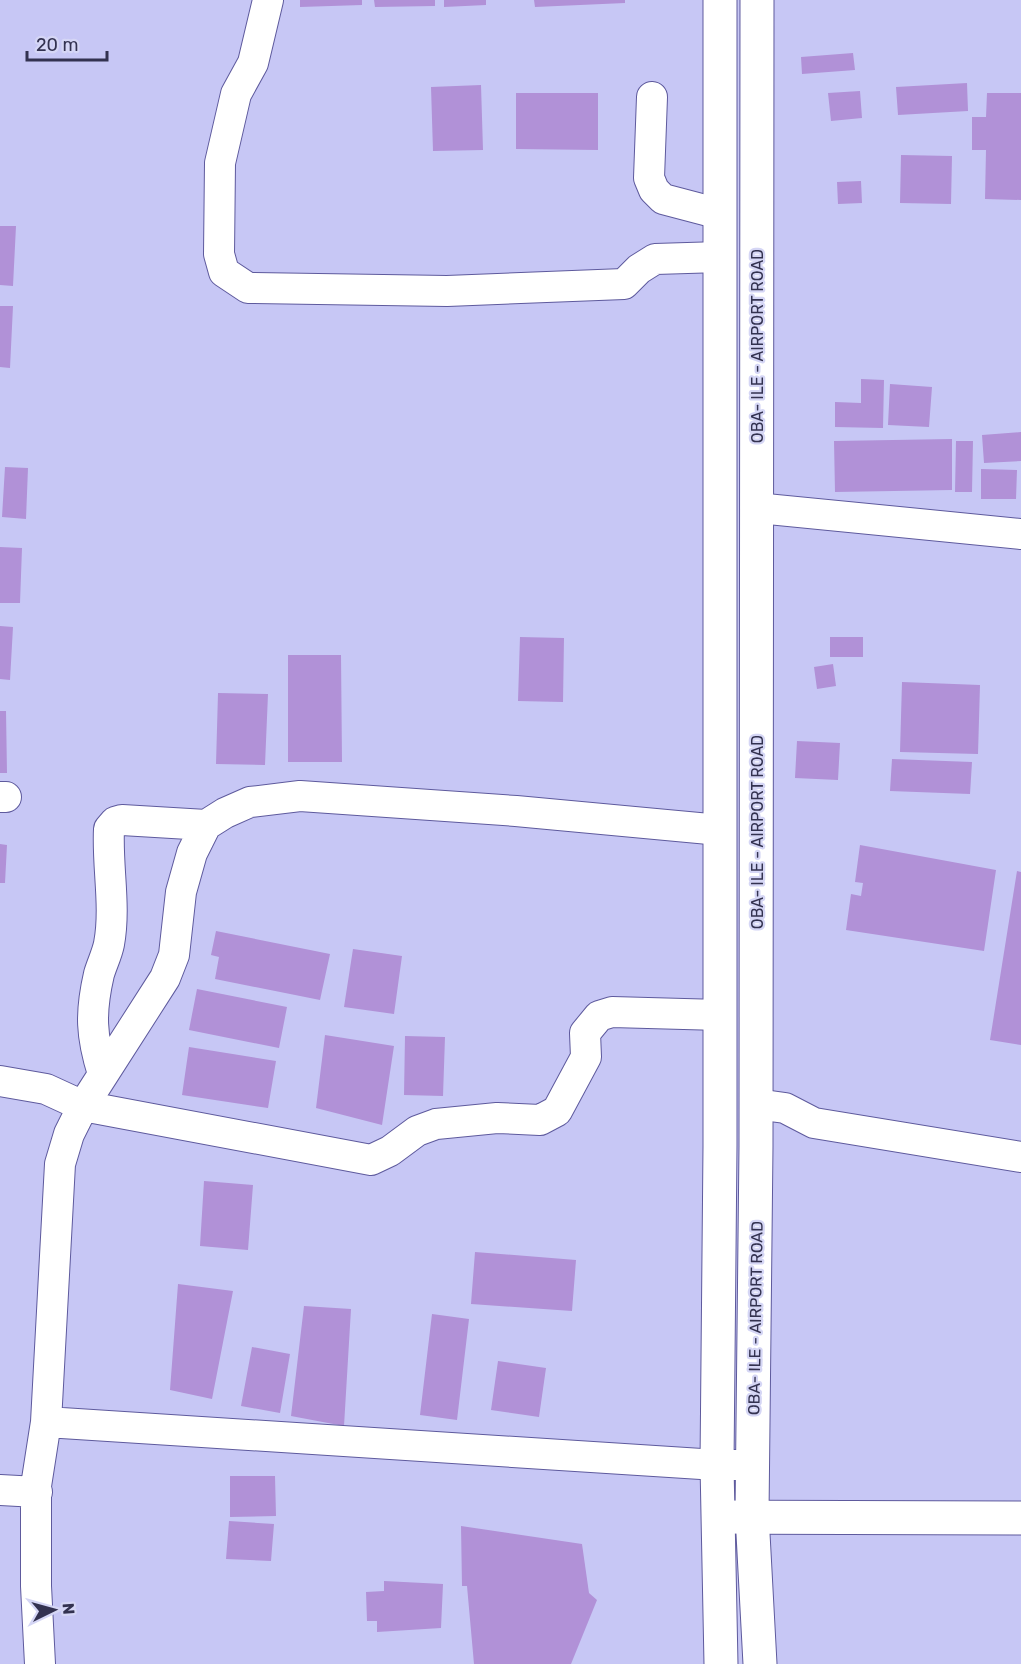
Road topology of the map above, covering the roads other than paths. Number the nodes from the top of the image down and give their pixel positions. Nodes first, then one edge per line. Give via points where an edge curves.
1 (268, 0) edge
2 (720, 0) edge
3 (757, 0) edge
4 (652, 97) dead end
5 (720, 214) junction
6 (720, 257) junction
7 (757, 508) junction
8 (1021, 534) edge
9 (206, 825) junction
10 (720, 830) junction
11 (720, 1015) junction
12 (104, 1074) junction
13 (0, 1081) edge
14 (756, 1104) junction
15 (83, 1106) junction
16 (1021, 1157) edge
17 (46, 1422) junction
18 (717, 1465) junction
19 (753, 1465) junction
20 (0, 1490) edge
21 (37, 1492) junction
22 (753, 1515) junction
23 (718, 1517) junction
24 (1021, 1518) edge
25 (40, 1664) edge
26 (721, 1664) edge
27 (760, 1664) edge

1 - 6 street via 253,63 236,94 220,163 219,254 224,272 248,288 447,291 624,284 654,259
2 - 5 main road
3 - 7 main road, OBA- ILE - AIRPORT ROAD
4 - 5 street via 649,178 654,190 663,199
5 - 6 main road
6 - 10 main road
7 - 8 street
7 - 14 main road, OBA- ILE - AIRPORT ROAD
9 - 10 street via 250,802 300,796
9 - 12 street via 192,853 181,892 171,965
9 - 12 street via 122,820 109,829 109,944 99,974 92,1019 95,1048
10 - 11 main road
11 - 15 street via 612,1012 599,1016 585,1033 586,1057 557,1111 540,1120 497,1118 436,1124 417,1131 371,1160
11 - 18 main road
12 - 15 street
13 - 15 street via 46,1089
14 - 16 street via 785,1108 814,1123
14 - 19 main road, OBA- ILE - AIRPORT ROAD
15 - 17 street via 60,1164
17 - 18 street
17 - 21 street
18 - 19 street
18 - 23 main road
19 - 22 main road, OBA- ILE - AIRPORT ROAD
20 - 21 street
21 - 25 street
22 - 23 main road
22 - 24 main road
22 - 27 main road, OBA- ILE - AIRPORT ROAD
23 - 26 main road

